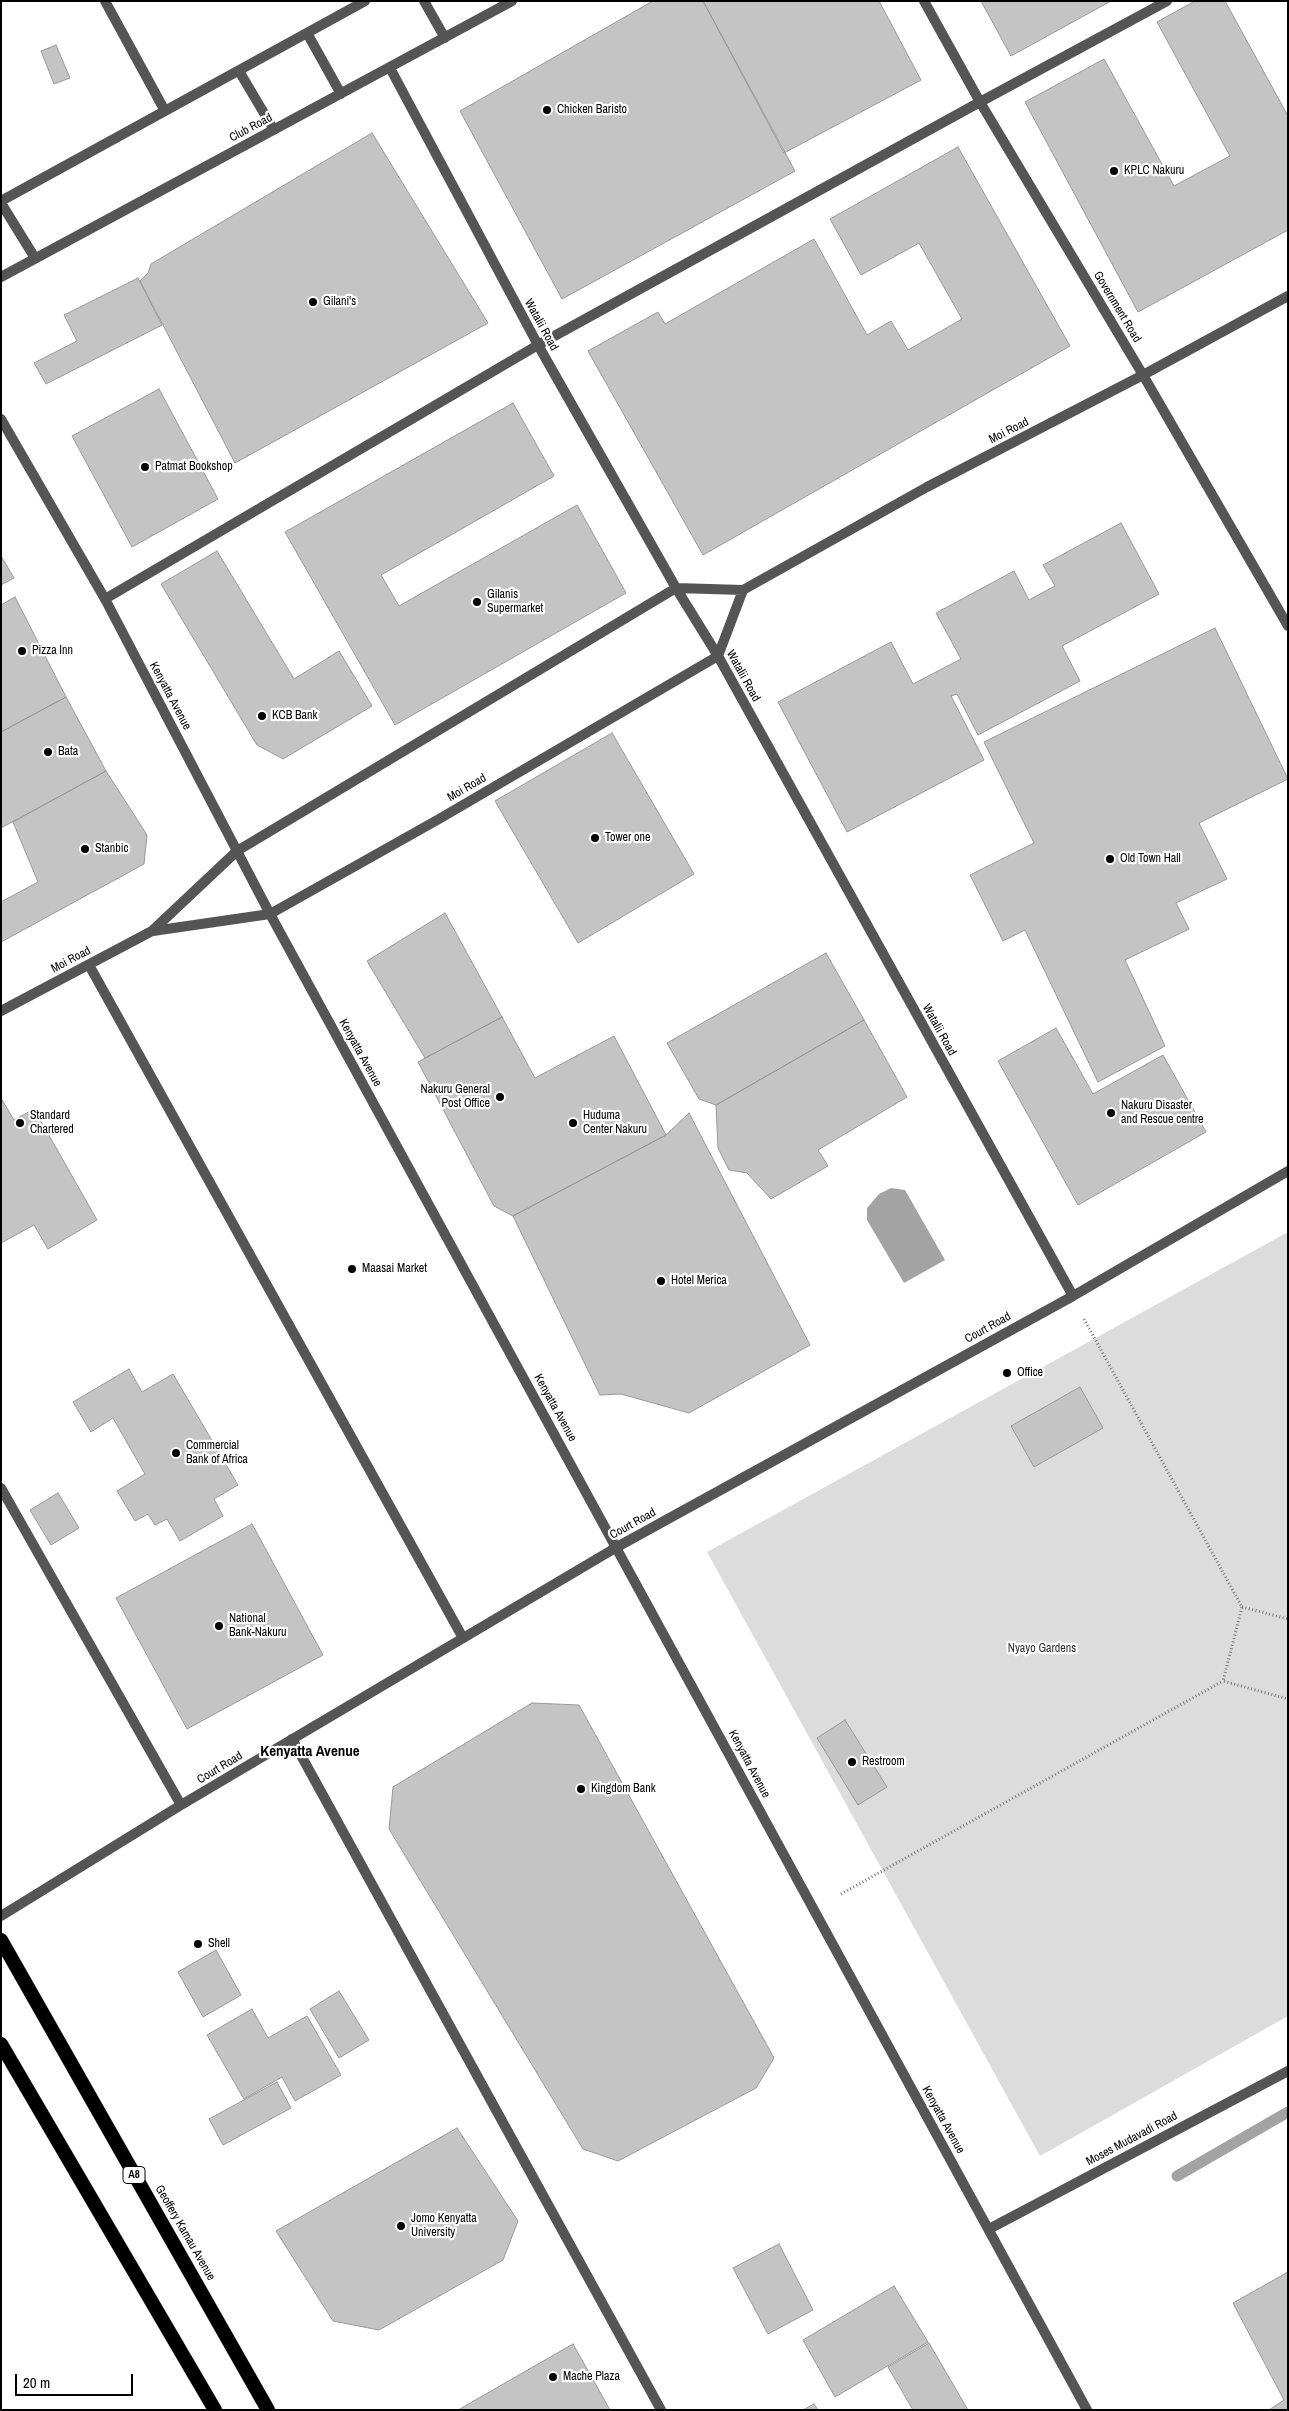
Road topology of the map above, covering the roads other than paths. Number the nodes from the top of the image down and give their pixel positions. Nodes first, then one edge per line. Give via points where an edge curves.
1 (105, 1) edge
2 (365, 1) edge
3 (424, 1) edge
4 (512, 1) edge
5 (924, 1) edge
6 (1168, 1) edge
7 (307, 33) junction
8 (445, 38) junction
9 (390, 68) junction
10 (239, 71) junction
11 (341, 94) junction
12 (980, 102) junction
13 (164, 111) junction
14 (274, 130) junction
15 (1, 202) edge
16 (35, 258) junction
17 (1, 277) edge
18 (1288, 296) edge
19 (538, 345) junction
20 (1143, 375) junction
21 (1, 419) edge
22 (676, 588) junction
23 (743, 590) junction
24 (105, 600) junction
25 (1288, 626) edge
26 (718, 656) junction
27 (237, 851) junction
28 (270, 914) junction
29 (152, 931) junction
30 (88, 965) junction
31 (1, 1011) edge
32 (1288, 1171) edge
33 (1073, 1296) junction
34 (1, 1488) edge
35 (617, 1547) junction
36 (462, 1638) junction
37 (292, 1739) junction
38 (181, 1806) junction
39 (1, 1916) edge
40 (1, 1940) edge
41 (1, 2044) edge
42 (1288, 2071) edge
43 (989, 2229) junction
44 (215, 2410) edge
45 (268, 2410) edge
46 (661, 2410) edge
47 (1087, 2410) edge

1 - 13 street
2 - 7 street
3 - 8 street
4 - 8 street, Club Road
5 - 12 street, Government Road
6 - 12 street
7 - 10 street
7 - 11 street
8 - 9 street, Club Road
9 - 11 street, Club Road
9 - 19 street, Watalii Road
10 - 13 street
10 - 14 street
11 - 14 street, Club Road
12 - 19 street
12 - 20 street, Government Road
13 - 15 street
14 - 16 street, Club Road
15 - 16 street
16 - 17 street, Club Road
18 - 20 street, Moi Road
19 - 22 street, Watalii Road
19 - 24 street
20 - 23 street, Moi Road via 927,487
20 - 25 street, Government Road
21 - 24 street, Kenyatta Avenue
22 - 23 street
22 - 26 street, Watalii Road
22 - 27 street, Moi Road
23 - 26 street
24 - 27 street, Kenyatta Avenue
26 - 28 street, Moi Road
26 - 33 street, Watalii Road
27 - 28 street, Kenyatta Avenue
27 - 29 street, Moi Road
28 - 29 street, Moi Road
28 - 35 street, Kenyatta Avenue
29 - 30 street, Moi Road
30 - 31 street, Moi Road
30 - 36 street
32 - 33 street, Court Road
33 - 35 street, Court Road
34 - 38 street
35 - 36 street, Court Road
35 - 43 street, Kenyatta Avenue
36 - 37 street, Court Road
37 - 38 street, Court Road
37 - 46 street
38 - 39 street, Court Road
40 - 45 highway, Geoffery Kamau Avenue / A8
41 - 44 highway
42 - 43 street, Moses Mudavadi Road
43 - 47 street, Kenyatta Avenue

